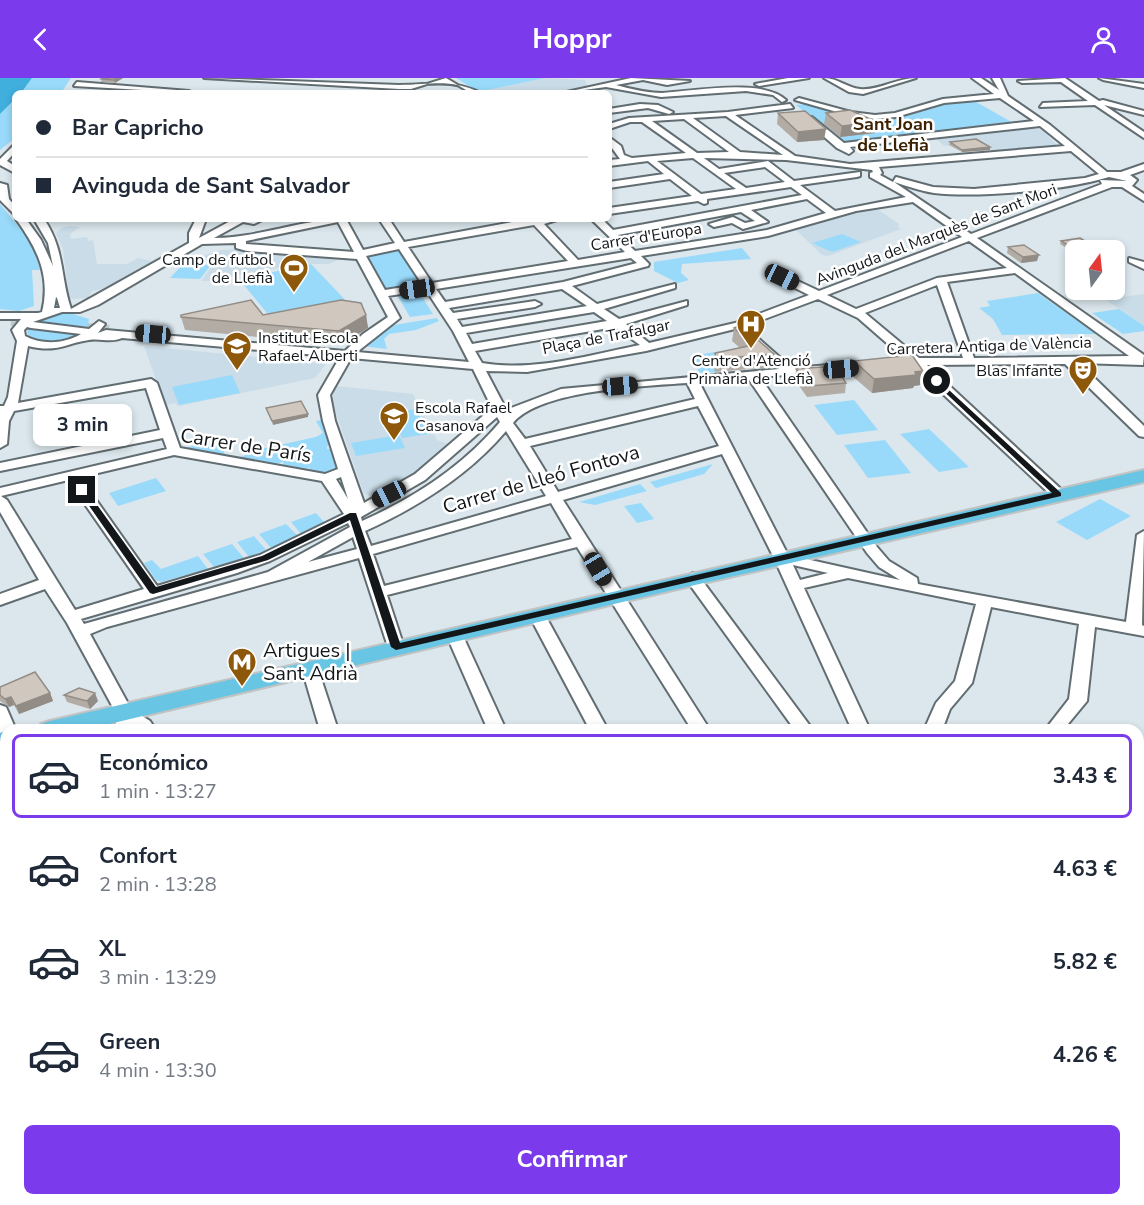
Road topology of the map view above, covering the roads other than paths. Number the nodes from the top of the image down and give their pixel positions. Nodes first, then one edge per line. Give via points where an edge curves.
1 (208, 78) edge
2 (442, 78) edge
3 (449, 78) edge
4 (634, 78) edge
5 (643, 78) edge
6 (805, 78) edge
7 (828, 78) edge
8 (882, 78) edge
9 (912, 78) edge
10 (976, 78) edge
11 (1102, 78) edge
12 (1133, 78) edge
13 (1061, 79) edge
14 (693, 80) dead end
15 (997, 80) edge
16 (78, 81) edge
17 (1022, 81) dead end
18 (863, 82) dead end
19 (890, 82) junction
20 (770, 83) edge
21 (174, 84) dead end
22 (370, 85) edge
23 (606, 85) junction
24 (1144, 85) edge
25 (875, 88) junction
26 (145, 90) edge
27 (164, 90) edge
28 (470, 90) edge
29 (580, 90) edge
30 (819, 94) dead end
31 (1001, 95) junction
32 (1093, 101) junction
33 (790, 102) junction
34 (1043, 105) dead end
35 (612, 111) edge
36 (1144, 113) edge
37 (728, 114) junction
38 (686, 117) junction
39 (676, 118) junction
40 (644, 119) junction
41 (1041, 123) junction
42 (612, 126) edge
43 (928, 136) junction
44 (1144, 136) edge
45 (612, 143) edge
46 (840, 146) junction
47 (1072, 148) junction
48 (12, 150) edge
49 (736, 153) junction
50 (694, 155) junction
51 (791, 156) junction
52 (952, 158) junction
53 (650, 159) junction
54 (625, 160) junction
55 (612, 162) edge
56 (857, 169) junction
57 (1144, 169) edge
58 (12, 170) edge
59 (723, 170) dead end
60 (873, 170) junction
61 (778, 173) junction
62 (672, 176) junction
63 (737, 178) dead end
64 (1104, 179) junction
65 (1127, 180) junction
66 (792, 183) junction
67 (1144, 184) edge
68 (7, 185) edge
69 (612, 185) edge
70 (744, 191) junction
71 (810, 196) junction
72 (699, 197) junction
73 (1144, 198) edge
74 (914, 199) junction
75 (12, 208) edge
76 (630, 208) junction
77 (742, 208) junction
78 (786, 208) dead end
79 (713, 209) dead end
80 (612, 211) edge
81 (833, 214) junction
82 (753, 216) junction
83 (691, 217) junction
84 (24, 222) edge
85 (41, 222) edge
86 (200, 222) edge
87 (235, 222) edge
88 (323, 222) edge
89 (343, 222) edge
90 (386, 222) edge
91 (524, 222) edge
92 (537, 222) edge
93 (599, 222) edge
94 (650, 226) junction
95 (701, 226) junction
96 (611, 233) junction
97 (270, 234) junction
98 (967, 236) junction
99 (719, 241) junction
100 (242, 242) junction
101 (210, 243) junction
102 (403, 245) junction
103 (188, 255) junction
104 (360, 255) junction
105 (633, 255) junction
106 (172, 256) junction
107 (1139, 259) edge
108 (576, 264) junction
109 (1144, 266) edge
110 (1016, 270) junction
111 (782, 277) dead end
112 (941, 280) junction
113 (564, 285) junction
114 (671, 286) dead end
115 (429, 288) junction
116 (382, 294) junction
117 (817, 294) junction
118 (683, 303) dead end
119 (535, 304) dead end
120 (442, 306) junction
121 (595, 308) junction
122 (71, 310) junction
123 (855, 313) junction
124 (450, 317) junction
125 (37, 319) junction
126 (616, 323) junction
127 (736, 323) junction
128 (8, 325) edge
129 (102, 325) junction
130 (459, 331) junction
131 (85, 332) junction
132 (227, 342) junction
133 (644, 342) junction
134 (46, 345) junction
135 (469, 348) junction
136 (348, 354) junction
137 (23, 357) junction
138 (1066, 358) junction
139 (1143, 360) edge
140 (914, 362) junction
141 (970, 362) junction
142 (478, 366) junction
143 (790, 373) junction
144 (752, 375) junction
145 (691, 379) junction
146 (0, 387) edge
147 (15, 389) junction
148 (704, 401) junction
149 (500, 408) junction
150 (516, 411) junction
151 (3, 416) edge
152 (510, 428) junction
153 (166, 433) junction
154 (1144, 433) edge
155 (0, 444) edge
156 (522, 444) junction
157 (728, 448) junction
158 (174, 451) junction
159 (0, 467) edge
160 (345, 471) junction
161 (1144, 476) edge
162 (326, 477) junction
163 (82, 490) dead end
164 (1058, 494) junction
165 (555, 497) junction
166 (0, 500) edge
167 (355, 522) junction
168 (1144, 535) edge
169 (863, 539) junction
170 (579, 541) junction
171 (366, 551) junction
172 (782, 558) junction
173 (884, 564) junction
174 (274, 574) junction
175 (848, 574) junction
176 (693, 578) junction
177 (48, 582) junction
178 (793, 586) junction
179 (925, 588) junction
180 (153, 591) junction
181 (380, 592) junction
182 (616, 597) junction
183 (0, 600) edge
184 (985, 600) junction
185 (537, 615) junction
186 (1088, 620) junction
187 (76, 624) junction
188 (1139, 630) edge
189 (454, 634) junction
190 (396, 647) junction
191 (310, 669) junction
192 (125, 722) edge
193 (106, 724) edge
194 (327, 724) edge
195 (494, 724) edge
196 (596, 724) edge
197 (697, 724) edge
198 (800, 724) edge
199 (858, 724) edge
200 (935, 724) edge
201 (1059, 724) edge

1 - 22 street
2 - 22 street via 411,87
3 - 28 street
4 - 23 street
5 - 14 street via 667,83
5 - 23 street
6 - 20 street
7 - 25 street via 863,92
8 - 19 street
9 - 19 street
10 - 31 street
11 - 24 street
12 - 24 street
13 - 17 street
13 - 32 street
15 - 31 street via 1005,93
16 - 26 street
18 - 25 street
19 - 25 street
20 - 23 street via 722,83 654,95
20 - 33 street
20 - 33 street
21 - 27 street
23 - 29 street
30 - 33 street
31 - 33 street via 943,101 875,117
31 - 41 street
32 - 34 street
32 - 36 street
32 - 44 street
33 - 37 street
33 - 46 street
35 - 39 street via 653,105 661,106
37 - 38 street
37 - 51 street
38 - 39 street
38 - 49 street
39 - 40 street
40 - 42 street
40 - 50 street
41 - 43 street
41 - 47 street
43 - 46 street
43 - 52 street
45 - 54 street
46 - 56 street
46 - 60 street
47 - 52 street
47 - 64 street
48 - 58 street via 2,162
49 - 50 street
49 - 51 street
50 - 53 street
50 - 70 street
51 - 56 street
52 - 60 street
53 - 54 street
53 - 62 street
54 - 55 street
56 - 60 street
56 - 66 street
57 - 65 street
59 - 61 street via 766,163
60 - 64 street via 914,186 966,192
60 - 74 street
61 - 63 street
61 - 66 street
62 - 69 street
62 - 72 street
64 - 65 street
64 - 98 street, Avinguda del Marquès de Sant Mori
65 - 67 street
65 - 73 street
66 - 70 street
66 - 71 street
68 - 75 street via 4,199
70 - 72 street
71 - 77 street
71 - 81 street
72 - 76 street
72 - 79 street
74 - 81 street, Carrer d'Europa
74 - 98 street
76 - 80 street
76 - 94 street
77 - 82 street
77 - 83 street
78 - 82 street
81 - 99 street, Carrer d'Europa via 791,228
82 - 95 street via 764,222 743,226 733,220
83 - 94 street
83 - 95 street
84 - 125 street via 46,259 51,302
85 - 122 street via 56,248 62,300
86 - 101 street via 194,233
87 - 101 street
88 - 97 street
89 - 104 street
90 - 102 street
91 - 102 street
92 - 108 street
93 - 96 street
94 - 96 street
95 - 99 street
96 - 105 street
97 - 100 street
97 - 101 street
98 - 110 street
98 - 117 street, Avinguda del Marquès de Sant Mori
99 - 105 street, Carrer d'Europa
100 - 101 street
100 - 104 street via 240,246 247,248
101 - 103 street
101 - 106 street
102 - 104 street
102 - 115 street
103 - 106 street
103 - 129 street via 102,304
104 - 116 street
105 - 108 street, Carrer d'Europa
105 - 113 street via 644,264
106 - 122 street via 94,303
107 - 109 street
108 - 115 street, Carrer d'Europa
110 - 112 street
110 - 139 street
111 - 117 street
112 - 123 street
112 - 141 street
113 - 120 street
113 - 121 street
114 - 121 street
115 - 116 street, Carrer d'Europa
115 - 120 street
116 - 136 street via 394,318
117 - 123 street
117 - 127 street, Avinguda del Marquès de Sant Mori
118 - 126 street
119 - 124 street
120 - 124 street
121 - 126 street
121 - 130 street
122 - 125 street
122 - 129 street
123 - 140 street
124 - 130 street
125 - 128 street
125 - 128 street
125 - 131 street
126 - 133 street
126 - 135 street
127 - 133 street, Plaça de Trafalgar
127 - 142 street, Plaça de Trafalgar via 677,340 527,368 487,370
127 - 143 street
128 - 134 street
128 - 137 street
129 - 131 street
129 - 132 street
130 - 135 street
131 - 132 street
131 - 134 street
132 - 136 street
133 - 142 street, Plaça de Trafalgar
134 - 137 street
135 - 142 street
136 - 142 street
136 - 160 street via 329,382 324,402
137 - 147 street
138 - 139 street, Carretera Antiga de València
138 - 141 street, Carretera Antiga de València
138 - 154 street
140 - 141 street, Carretera Antiga de València
140 - 143 street, Carretera Antiga de València
140 - 164 street
142 - 149 street
143 - 144 street, Carretera Antiga de València
144 - 145 street, Carretera Antiga de València
144 - 169 street
145 - 148 street
145 - 150 street via 561,393
146 - 147 street
147 - 151 street
148 - 156 street
148 - 157 street
149 - 150 street
149 - 152 street
149 - 167 street via 420,477
150 - 152 street
151 - 153 street via 151,383
151 - 155 street
152 - 156 street
152 - 167 street via 440,484 401,509
153 - 158 street
153 - 159 street
156 - 165 street
157 - 165 street, Carrer de Lleó Fontova
157 - 172 street
158 - 162 street, Carrer de París
158 - 166 street, Carrer de París
160 - 162 street, Carrer de París
160 - 167 street via 357,503
161 - 164 main road
162 - 167 street
163 - 180 street
164 - 169 main road
165 - 170 street
165 - 171 street, Carrer de Lleó Fontova
166 - 177 street
167 - 171 street
167 - 174 street
167 - 180 street via 265,558
168 - 188 street
169 - 172 main road
169 - 173 street
170 - 181 street
170 - 182 street
171 - 174 street, Carrer de Lleó Fontova
171 - 181 street
172 - 175 street
172 - 176 main road
172 - 178 street
173 - 175 street
173 - 179 street
174 - 187 street via 101,623
175 - 178 street
175 - 179 street
176 - 182 main road
176 - 198 street
177 - 183 street
177 - 187 street
178 - 199 street
179 - 184 street
180 - 187 street
181 - 190 street
182 - 185 main road
182 - 197 street
184 - 186 street
184 - 200 street via 963,683 942,707
185 - 189 main road
185 - 196 street
186 - 188 street
186 - 201 street via 1078,701
187 - 192 street
189 - 190 main road
189 - 195 street
190 - 191 main road
191 - 192 main road
191 - 194 street
192 - 193 main road

